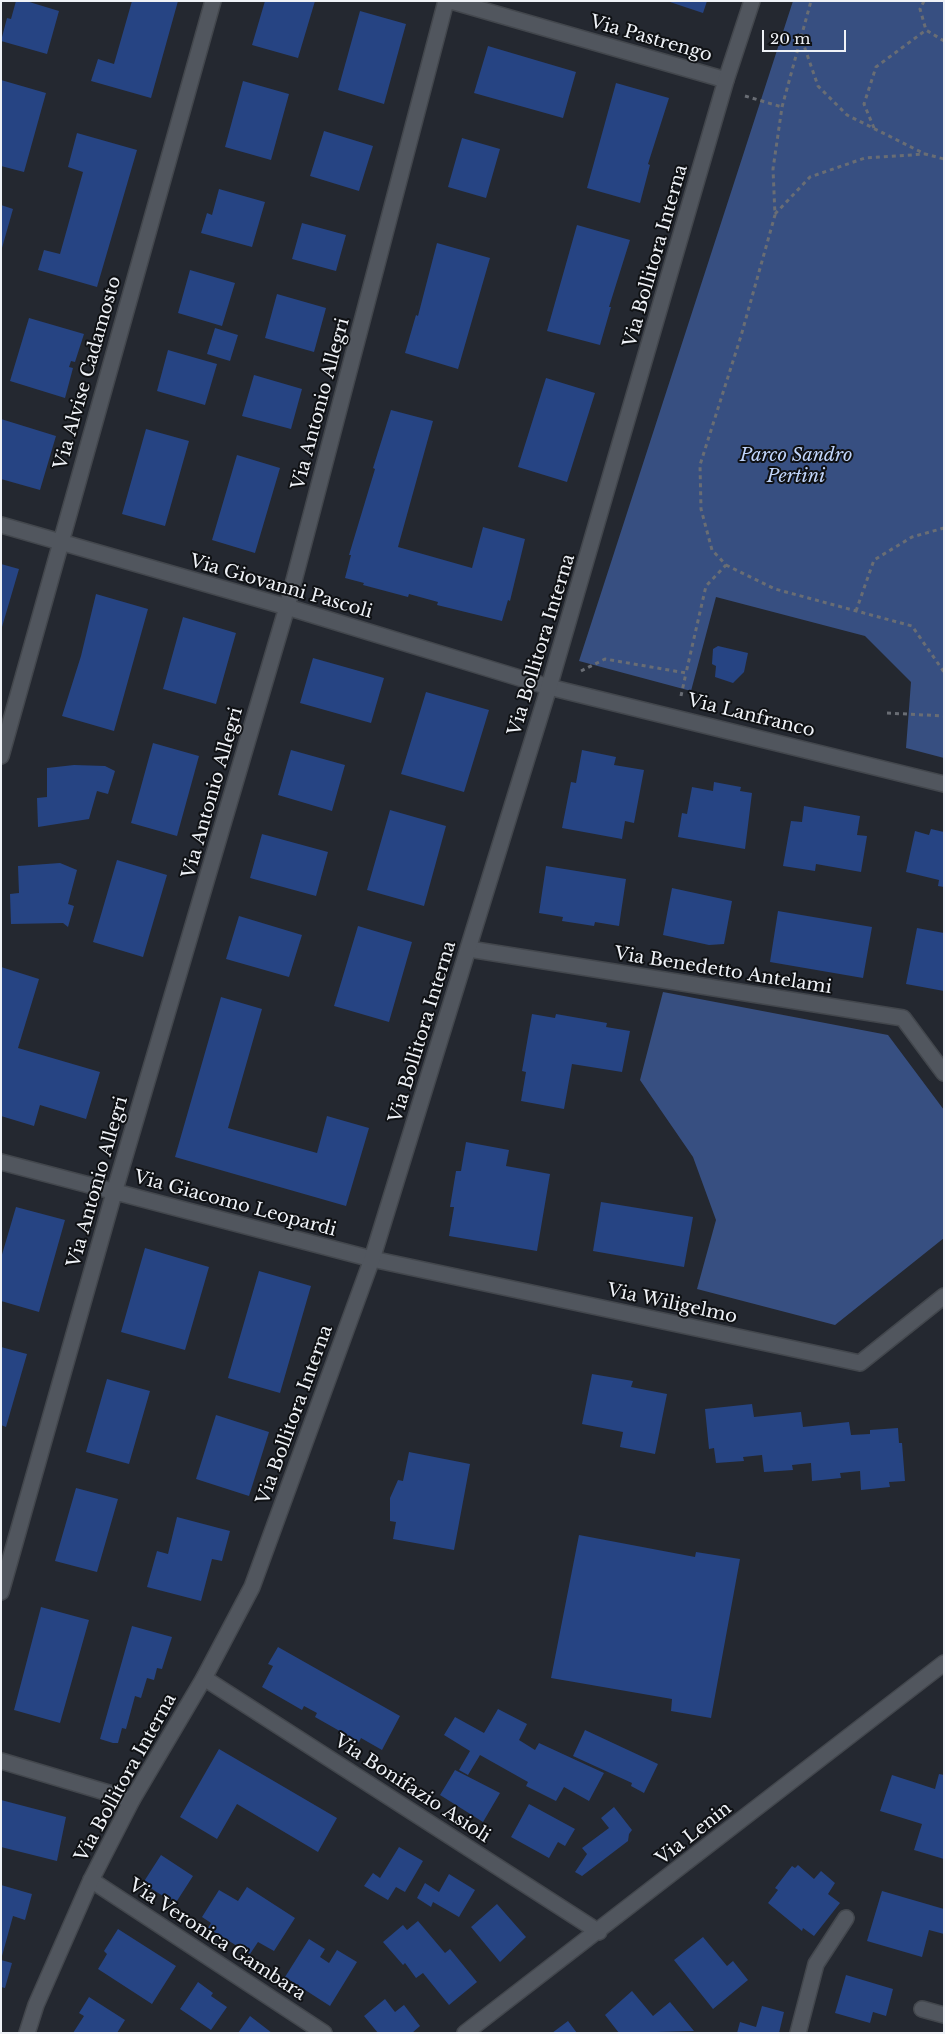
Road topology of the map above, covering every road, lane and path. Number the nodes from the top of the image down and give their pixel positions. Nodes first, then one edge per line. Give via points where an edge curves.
1 (213, 1) edge
2 (446, 1) edge
3 (451, 1) edge
4 (752, 1) edge
5 (811, 1) edge
6 (924, 1) edge
7 (926, 30) junction
8 (802, 39) junction
9 (944, 41) edge
10 (725, 85) junction
11 (782, 107) junction
12 (874, 128) junction
13 (925, 154) junction
14 (944, 158) edge
15 (775, 215) junction
16 (1, 525) edge
17 (944, 528) edge
18 (60, 543) junction
19 (726, 566) junction
20 (287, 606) junction
21 (856, 611) junction
22 (944, 672) edge
23 (549, 687) junction
24 (887, 713) dead end
25 (944, 716) edge
26 (1, 756) edge
27 (944, 784) edge
28 (469, 949) junction
29 (944, 1073) edge
30 (1, 1162) edge
31 (114, 1193) junction
32 (372, 1259) junction
33 (944, 1296) edge
34 (1, 1592) edge
35 (944, 1663) edge
36 (204, 1678) junction
37 (1, 1761) edge
38 (132, 1800) junction
39 (91, 1880) junction
40 (846, 1918) dead end
41 (599, 1932) junction
42 (922, 2009) dead end
43 (944, 2015) edge
44 (27, 2033) edge
45 (324, 2033) edge
46 (465, 2033) edge
47 (798, 2033) edge

1 - 18 street, Via Alvise Cadamosto
2 - 20 street, Via Antonio Allegri
3 - 10 street, Via Pastrengo
4 - 10 street, Via Bollitora Interna
5 - 8 path
6 - 7 path via 920,9
7 - 9 path
7 - 12 path via 876,67 864,104
8 - 11 path
8 - 12 path via 818,86 847,115
10 - 11 path
10 - 23 street, Via Bollitora Interna
11 - 15 path via 773,169
12 - 13 path
13 - 14 path
13 - 15 path via 865,158 810,177
15 - 19 path via 739,344 700,465 701,509 712,550
16 - 18 street, Via Giovanni Pascoli
17 - 21 path via 912,536 874,560
18 - 20 street, Via Giovanni Pascoli
18 - 26 street, Via Alvise Cadamosto
19 - 21 path via 774,590
19 - 23 path via 706,586 686,673 605,659
20 - 23 street, Via Giovanni Pascoli
20 - 31 street, Via Antonio Allegri
21 - 22 path via 912,626
23 - 27 street, Via Lanfranco
23 - 28 street, Via Bollitora Interna
24 - 25 path
28 - 29 street, Via Benedetto Antelami via 903,1018
28 - 32 street, Via Bollitora Interna
30 - 31 street, Via Giacomo Leopardi
31 - 32 street, Via Giacomo Leopardi
31 - 34 street, Via Antonio Allegri
32 - 33 street, Via Wiligelmo via 860,1363
32 - 36 street, Via Bollitora Interna via 252,1588
35 - 41 street, Via Lenin
36 - 38 street, Via Bollitora Interna
36 - 41 street, Via Bonifazio Asioli
37 - 38 street
38 - 39 street, Via Bollitora Interna
39 - 44 street, Via Bollitora Interna via 36,2005
39 - 45 street, Via Veronica Gambara
40 - 47 street via 816,1964
41 - 46 street, Via Lenin
42 - 43 street

